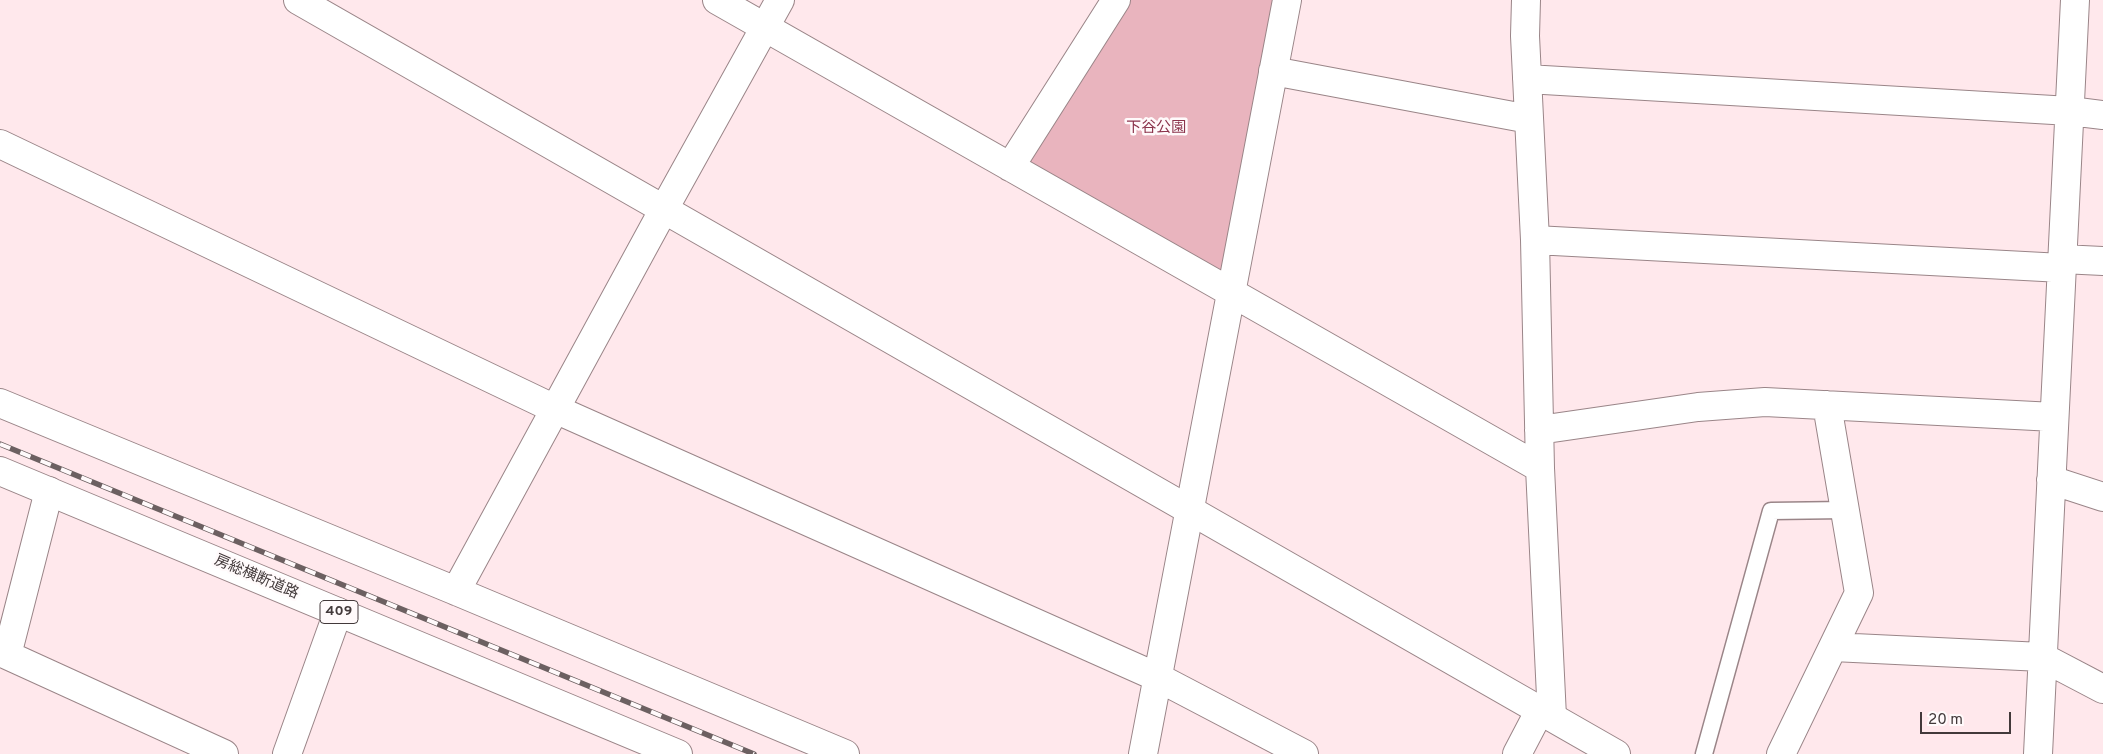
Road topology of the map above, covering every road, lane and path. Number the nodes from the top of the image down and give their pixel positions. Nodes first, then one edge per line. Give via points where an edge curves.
1 (298, 0) edge
2 (717, 0) edge
3 (780, 0) edge
4 (1116, 0) edge
5 (1287, 0) edge
6 (1526, 0) edge
7 (2075, 0) edge
8 (765, 27) junction
9 (1273, 71) junction
10 (1527, 79) junction
11 (2070, 111) junction
12 (2103, 115) edge
13 (1529, 119) junction
14 (0, 144) edge
15 (1010, 167) junction
16 (664, 209) junction
17 (1535, 240) junction
18 (2103, 261) edge
19 (2062, 263) junction
20 (1230, 292) junction
21 (0, 403) edge
22 (1827, 405) junction
23 (555, 409) junction
24 (2054, 417) junction
25 (1539, 430) junction
26 (1540, 468) junction
27 (0, 470) edge
28 (2051, 480) junction
29 (48, 491) junction
30 (2103, 497) edge
31 (1189, 510) junction
32 (1845, 510) junction
33 (456, 591) junction
34 (338, 612) junction
35 (1833, 647) junction
36 (2042, 657) junction
37 (1157, 677) junction
38 (2103, 689) edge
39 (1546, 714) junction
40 (224, 754) edge
41 (287, 754) edge
42 (678, 754) edge
43 (845, 754) edge
44 (1142, 754) edge
45 (1304, 754) edge
46 (1517, 754) edge
47 (1616, 754) edge
48 (1704, 754) edge
49 (1781, 754) edge
50 (2038, 754) edge

1 - 16 main road
2 - 8 main road
3 - 8 main road
4 - 15 main road
5 - 9 main road
6 - 10 main road
7 - 11 main road
8 - 15 main road
8 - 16 main road
9 - 13 main road
9 - 20 main road
10 - 11 main road
10 - 13 main road
11 - 12 main road
11 - 19 main road
13 - 17 main road
14 - 23 main road
15 - 20 main road
16 - 23 main road
16 - 31 main road
17 - 19 main road
17 - 25 main road
18 - 19 main road
19 - 24 main road
20 - 26 main road
20 - 31 main road
21 - 33 main road
22 - 24 main road
22 - 25 main road via 1765,402 1717,406
22 - 32 main road
23 - 33 main road
23 - 37 main road
24 - 28 main road
25 - 26 main road
26 - 39 main road
27 - 29 main road, 房総横断道路 / 409
28 - 30 main road
28 - 36 main road
29 - 34 main road, 房総横断道路 / 409
29 - 40 main road via 6,655
31 - 37 main road
31 - 39 main road
32 - 35 main road via 1859,593
32 - 48 lane via 1771,511
33 - 43 main road
34 - 41 main road
34 - 42 main road, 房総横断道路 / 409
35 - 36 main road
35 - 49 main road
36 - 38 main road
36 - 50 main road
37 - 44 main road
37 - 45 main road
39 - 46 main road
39 - 47 main road

